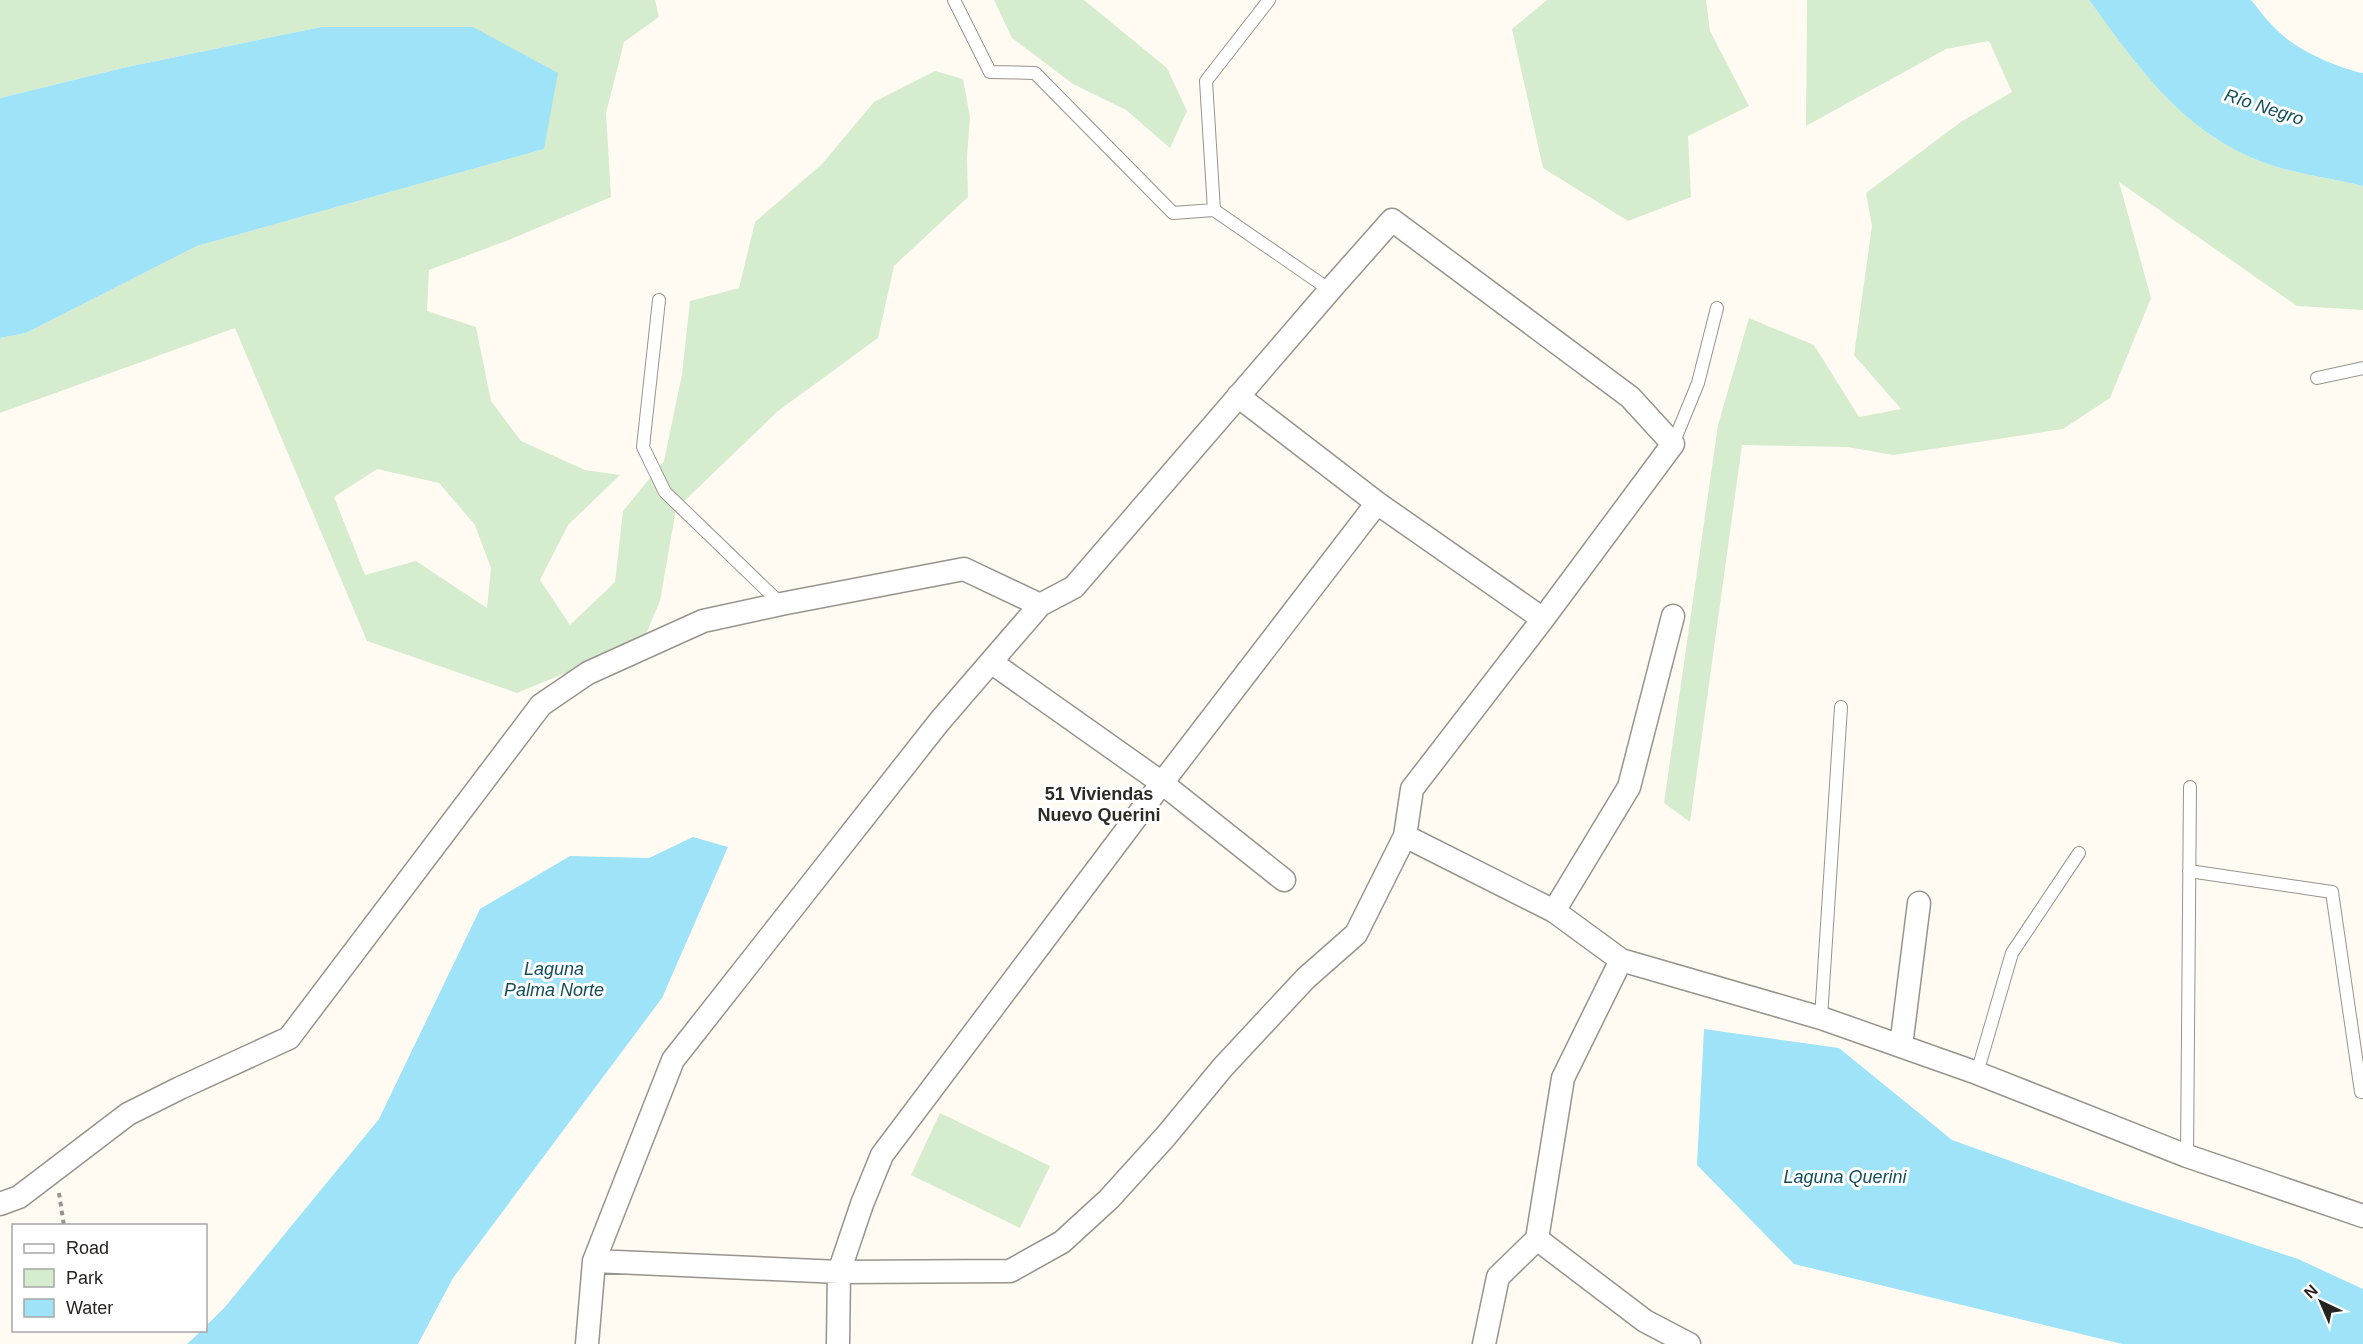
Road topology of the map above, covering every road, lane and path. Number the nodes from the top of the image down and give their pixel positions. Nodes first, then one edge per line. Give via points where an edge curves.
1 (954, 0) edge
2 (1269, 0) edge
3 (1214, 210) junction
4 (1330, 290) junction
5 (659, 300) dead end
6 (1717, 308) dead end
7 (2363, 368) edge
8 (2317, 378) dead end
9 (1238, 396) junction
10 (1673, 444) junction
11 (1377, 503) junction
12 (781, 604) junction
13 (1040, 605) junction
14 (1673, 616) dead end
15 (1543, 619) junction
16 (991, 663) junction
17 (1841, 708) dead end
18 (1162, 783) junction
19 (2190, 787) dead end
20 (1405, 836) junction
21 (2079, 853) dead end
22 (2189, 871) junction
23 (1284, 880) dead end
24 (1919, 903) dead end
25 (1554, 911) junction
26 (1621, 960) junction
27 (1821, 1018) junction
28 (1902, 1046) junction
29 (1977, 1073) junction
30 (2361, 1092) dead end
31 (2187, 1156) junction
32 (56, 1169) junction
33 (0, 1204) edge
34 (2363, 1216) edge
35 (64, 1224) edge
36 (1537, 1239) junction
37 (594, 1261) junction
38 (839, 1272) junction
39 (587, 1344) edge
40 (838, 1344) edge
41 (1484, 1344) edge
42 (1689, 1344) edge

1 - 3 lane via 990,72 1035,73 1173,213
2 - 3 lane via 1206,81
3 - 4 lane
4 - 9 street
4 - 10 street via 1392,220 1630,398
5 - 12 lane via 643,447 665,492
6 - 10 lane via 1698,383
7 - 8 lane
9 - 11 street
9 - 13 street via 1074,587
10 - 15 street
11 - 15 street
11 - 18 street
12 - 13 street via 964,570
12 - 32 street via 703,621 588,674 541,705 289,1038 128,1114
13 - 16 street
14 - 25 street via 1629,787
15 - 20 street via 1412,789
16 - 18 street
16 - 37 street via 939,722 673,1060
17 - 27 lane
18 - 23 street
18 - 38 street via 882,1155
19 - 22 lane
20 - 25 street
20 - 38 street via 1356,934 1306,978 1109,1199 1062,1242 1010,1271
21 - 29 lane via 2012,953
22 - 30 lane via 2332,892
22 - 31 lane
24 - 28 street
25 - 26 street
26 - 27 street
26 - 36 street via 1563,1078
27 - 28 street
28 - 29 street
29 - 31 street
31 - 34 street
32 - 33 street via 19,1197
32 - 35 path
36 - 41 street via 1498,1277
36 - 42 street via 1645,1320
37 - 38 street
37 - 39 street
38 - 40 street

